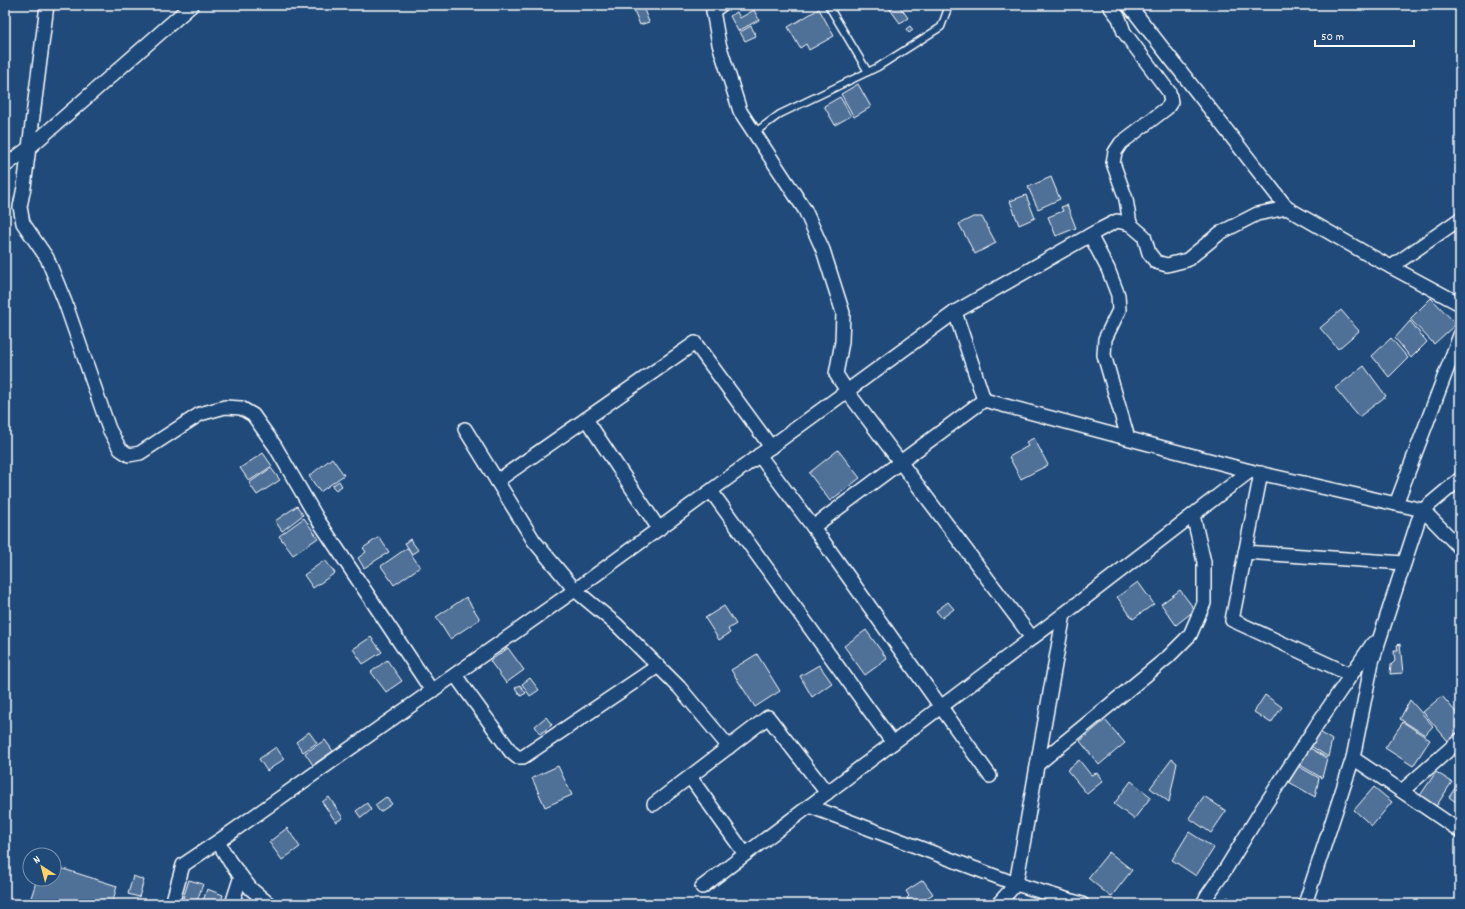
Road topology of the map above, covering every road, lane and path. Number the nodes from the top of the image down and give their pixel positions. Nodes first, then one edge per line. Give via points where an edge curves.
1 (47, 5) edge
2 (192, 5) edge
3 (721, 5) edge
4 (828, 5) edge
5 (945, 5) edge
6 (1109, 5) edge
7 (1129, 5) edge
8 (868, 72) junction
9 (754, 133) junction
10 (30, 147) junction
11 (5, 166) edge
12 (1287, 208) junction
13 (1460, 219) edge
14 (1130, 224) junction
15 (1090, 235) junction
16 (1391, 267) junction
17 (1460, 304) edge
18 (955, 312) junction
19 (1460, 335) edge
20 (847, 391) junction
21 (984, 400) junction
22 (586, 419) junction
23 (465, 429) dead end
24 (1128, 438) junction
25 (771, 447) junction
26 (759, 455) junction
27 (901, 463) junction
28 (1256, 472) junction
29 (1460, 479) edge
30 (498, 481) junction
31 (711, 490) junction
32 (1396, 504) junction
33 (1423, 510) junction
34 (1193, 515) junction
35 (813, 527) junction
36 (659, 529) junction
37 (1460, 548) edge
38 (1245, 552) junction
39 (1404, 563) junction
40 (575, 590) junction
41 (1064, 614) junction
42 (1382, 629) junction
43 (1032, 638) junction
44 (658, 666) junction
45 (455, 675) junction
46 (1351, 675) junction
47 (432, 691) junction
48 (941, 707) junction
49 (1460, 740) edge
50 (893, 743) junction
51 (729, 747) junction
52 (1354, 758) junction
53 (1038, 764) junction
54 (990, 776) dead end
55 (690, 777) junction
56 (1402, 791) junction
57 (827, 793) junction
58 (654, 804) dead end
59 (809, 806) junction
60 (1460, 831) edge
61 (218, 842) junction
62 (745, 854) junction
63 (241, 876) junction
64 (1016, 884) junction
65 (702, 887) dead end
66 (172, 904) edge
67 (232, 904) edge
68 (269, 904) edge
69 (998, 904) edge
70 (1082, 904) edge
71 (1203, 904) edge
72 (1305, 904) edge

1 - 10 street
2 - 10 street
3 - 9 street via 713,11 719,44 740,111
4 - 8 lane
5 - 8 lane via 947,11 941,26
6 - 14 street via 1119,18 1124,32 1170,92 1171,102 1167,108 1121,143 1115,152 1114,163 1126,199
7 - 12 street
8 - 9 lane via 780,114
9 - 20 street via 805,210 823,250 843,313 842,342 836,374
10 - 11 street
10 - 47 street via 20,206 24,223 47,258 109,429 120,449 129,455 140,453 200,414 225,407 241,408 253,415 275,446 318,520
12 - 14 street via 1257,214 1220,233 1187,260 1167,265 1156,262 1144,236
12 - 16 street
13 - 16 street
14 - 15 street via 1117,221
15 - 18 street
15 - 24 street via 1118,295 1119,310 1105,339 1104,355
16 - 17 street
18 - 20 street
18 - 21 street
19 - 32 street
20 - 25 street
20 - 27 street
21 - 24 street
21 - 27 street
22 - 25 street via 695,343
22 - 30 street
22 - 36 street
23 - 30 street
24 - 28 street
25 - 26 street
26 - 31 street
26 - 35 street
27 - 35 street
27 - 43 street
28 - 32 street
28 - 34 street
28 - 38 street
29 - 33 street
30 - 40 street via 534,541
31 - 36 street
31 - 50 street
32 - 33 street
33 - 37 street
33 - 39 street
34 - 41 street
34 - 53 street via 1204,562 1204,602 1190,635 1168,657
35 - 48 street
36 - 40 street
38 - 39 street
38 - 46 street via 1232,620
39 - 42 street
40 - 44 street via 617,625
40 - 45 street
41 - 43 street
41 - 53 street
42 - 46 street
42 - 52 street via 1372,662
43 - 48 street
44 - 45 street via 522,757 517,757 511,752
44 - 51 street
45 - 47 street
46 - 71 street
47 - 61 street
48 - 50 street
48 - 54 street
49 - 56 street
50 - 57 street
51 - 55 street
51 - 57 street via 768,717
52 - 56 street
52 - 72 street
53 - 64 street
55 - 58 street
55 - 62 street
56 - 60 street
57 - 59 street
59 - 62 street
59 - 64 street
61 - 63 street
61 - 66 street via 183,865
62 - 65 street
63 - 67 street
63 - 68 street via 251,890
64 - 69 street
64 - 70 street

